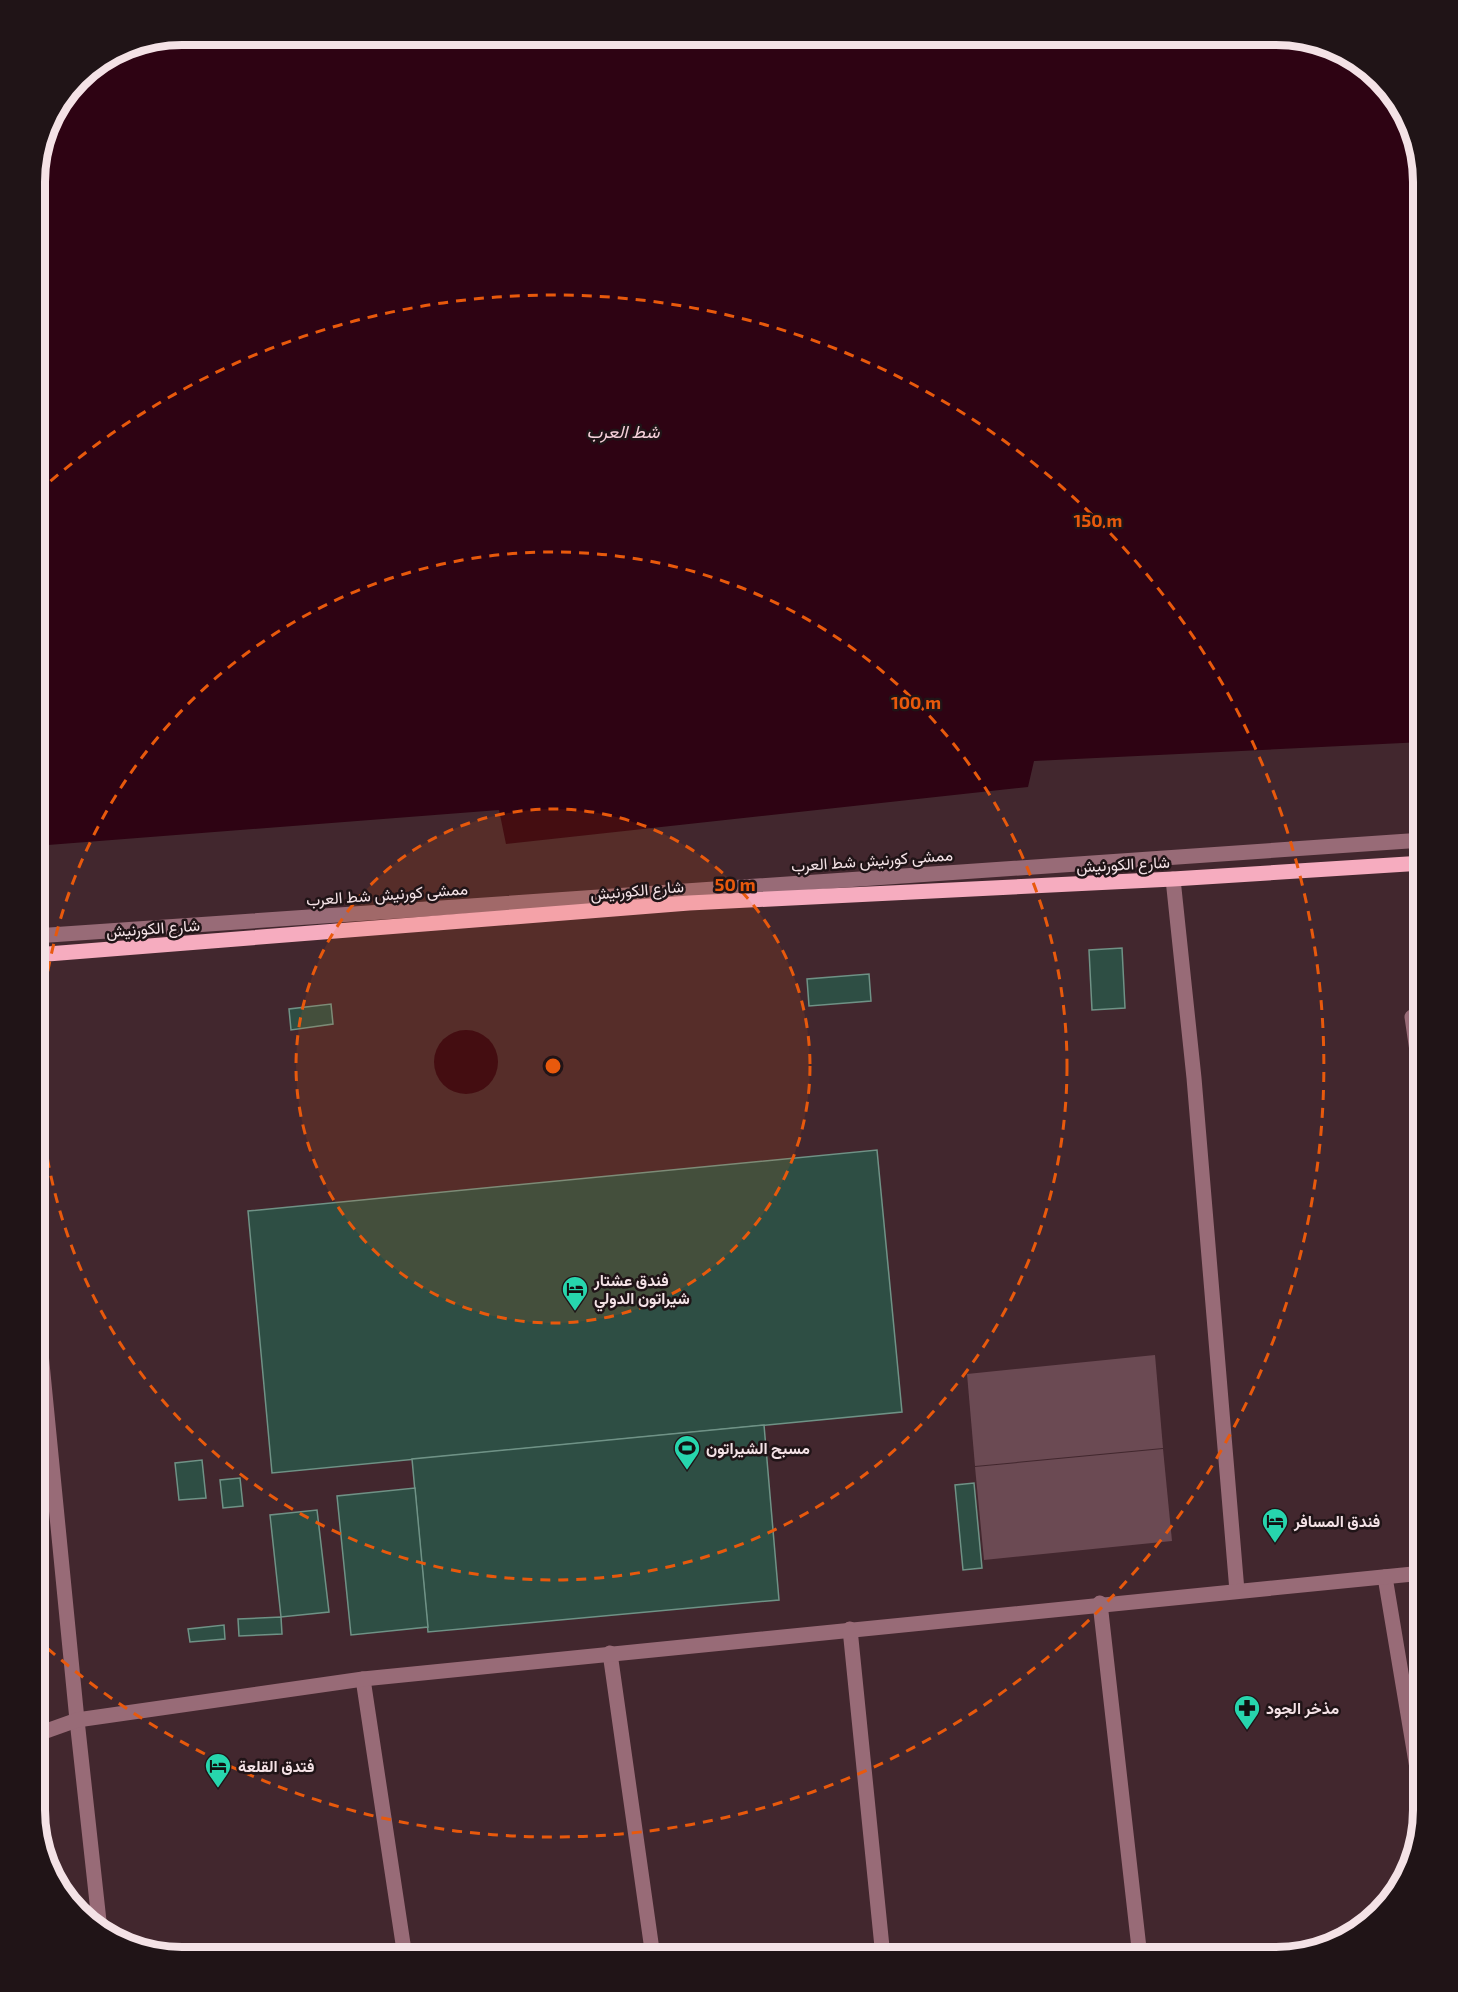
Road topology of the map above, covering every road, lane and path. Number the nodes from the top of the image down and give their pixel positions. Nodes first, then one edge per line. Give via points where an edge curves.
1 (1413, 841) edge
2 (1413, 864) edge
3 (1173, 879) junction
4 (45, 935) edge
5 (45, 954) edge
6 (1412, 1017) dead end
7 (1413, 1023) edge
8 (45, 1396) edge
9 (1413, 1573) edge
10 (1385, 1577) junction
11 (1237, 1590) junction
12 (1100, 1603) junction
13 (850, 1629) junction
14 (610, 1653) junction
15 (363, 1679) junction
16 (76, 1720) junction
17 (45, 1731) edge
18 (1413, 1740) edge
19 (99, 1918) edge
20 (403, 1947) edge
21 (652, 1947) edge
22 (882, 1947) edge
23 (1139, 1947) edge

1 - 4 street, ممشى كورنيش شط العرب
2 - 3 main road, شارع الكورنيش
3 - 5 main road, شارع الكورنيش via 688,903
3 - 11 street via 1194,1078
6 - 7 street
8 - 16 street
9 - 10 street
10 - 11 street
10 - 18 street
11 - 12 street
12 - 13 street
12 - 23 street
13 - 14 street
13 - 22 street
14 - 15 street
14 - 21 street
15 - 16 street
15 - 20 street
16 - 17 street
16 - 19 street

